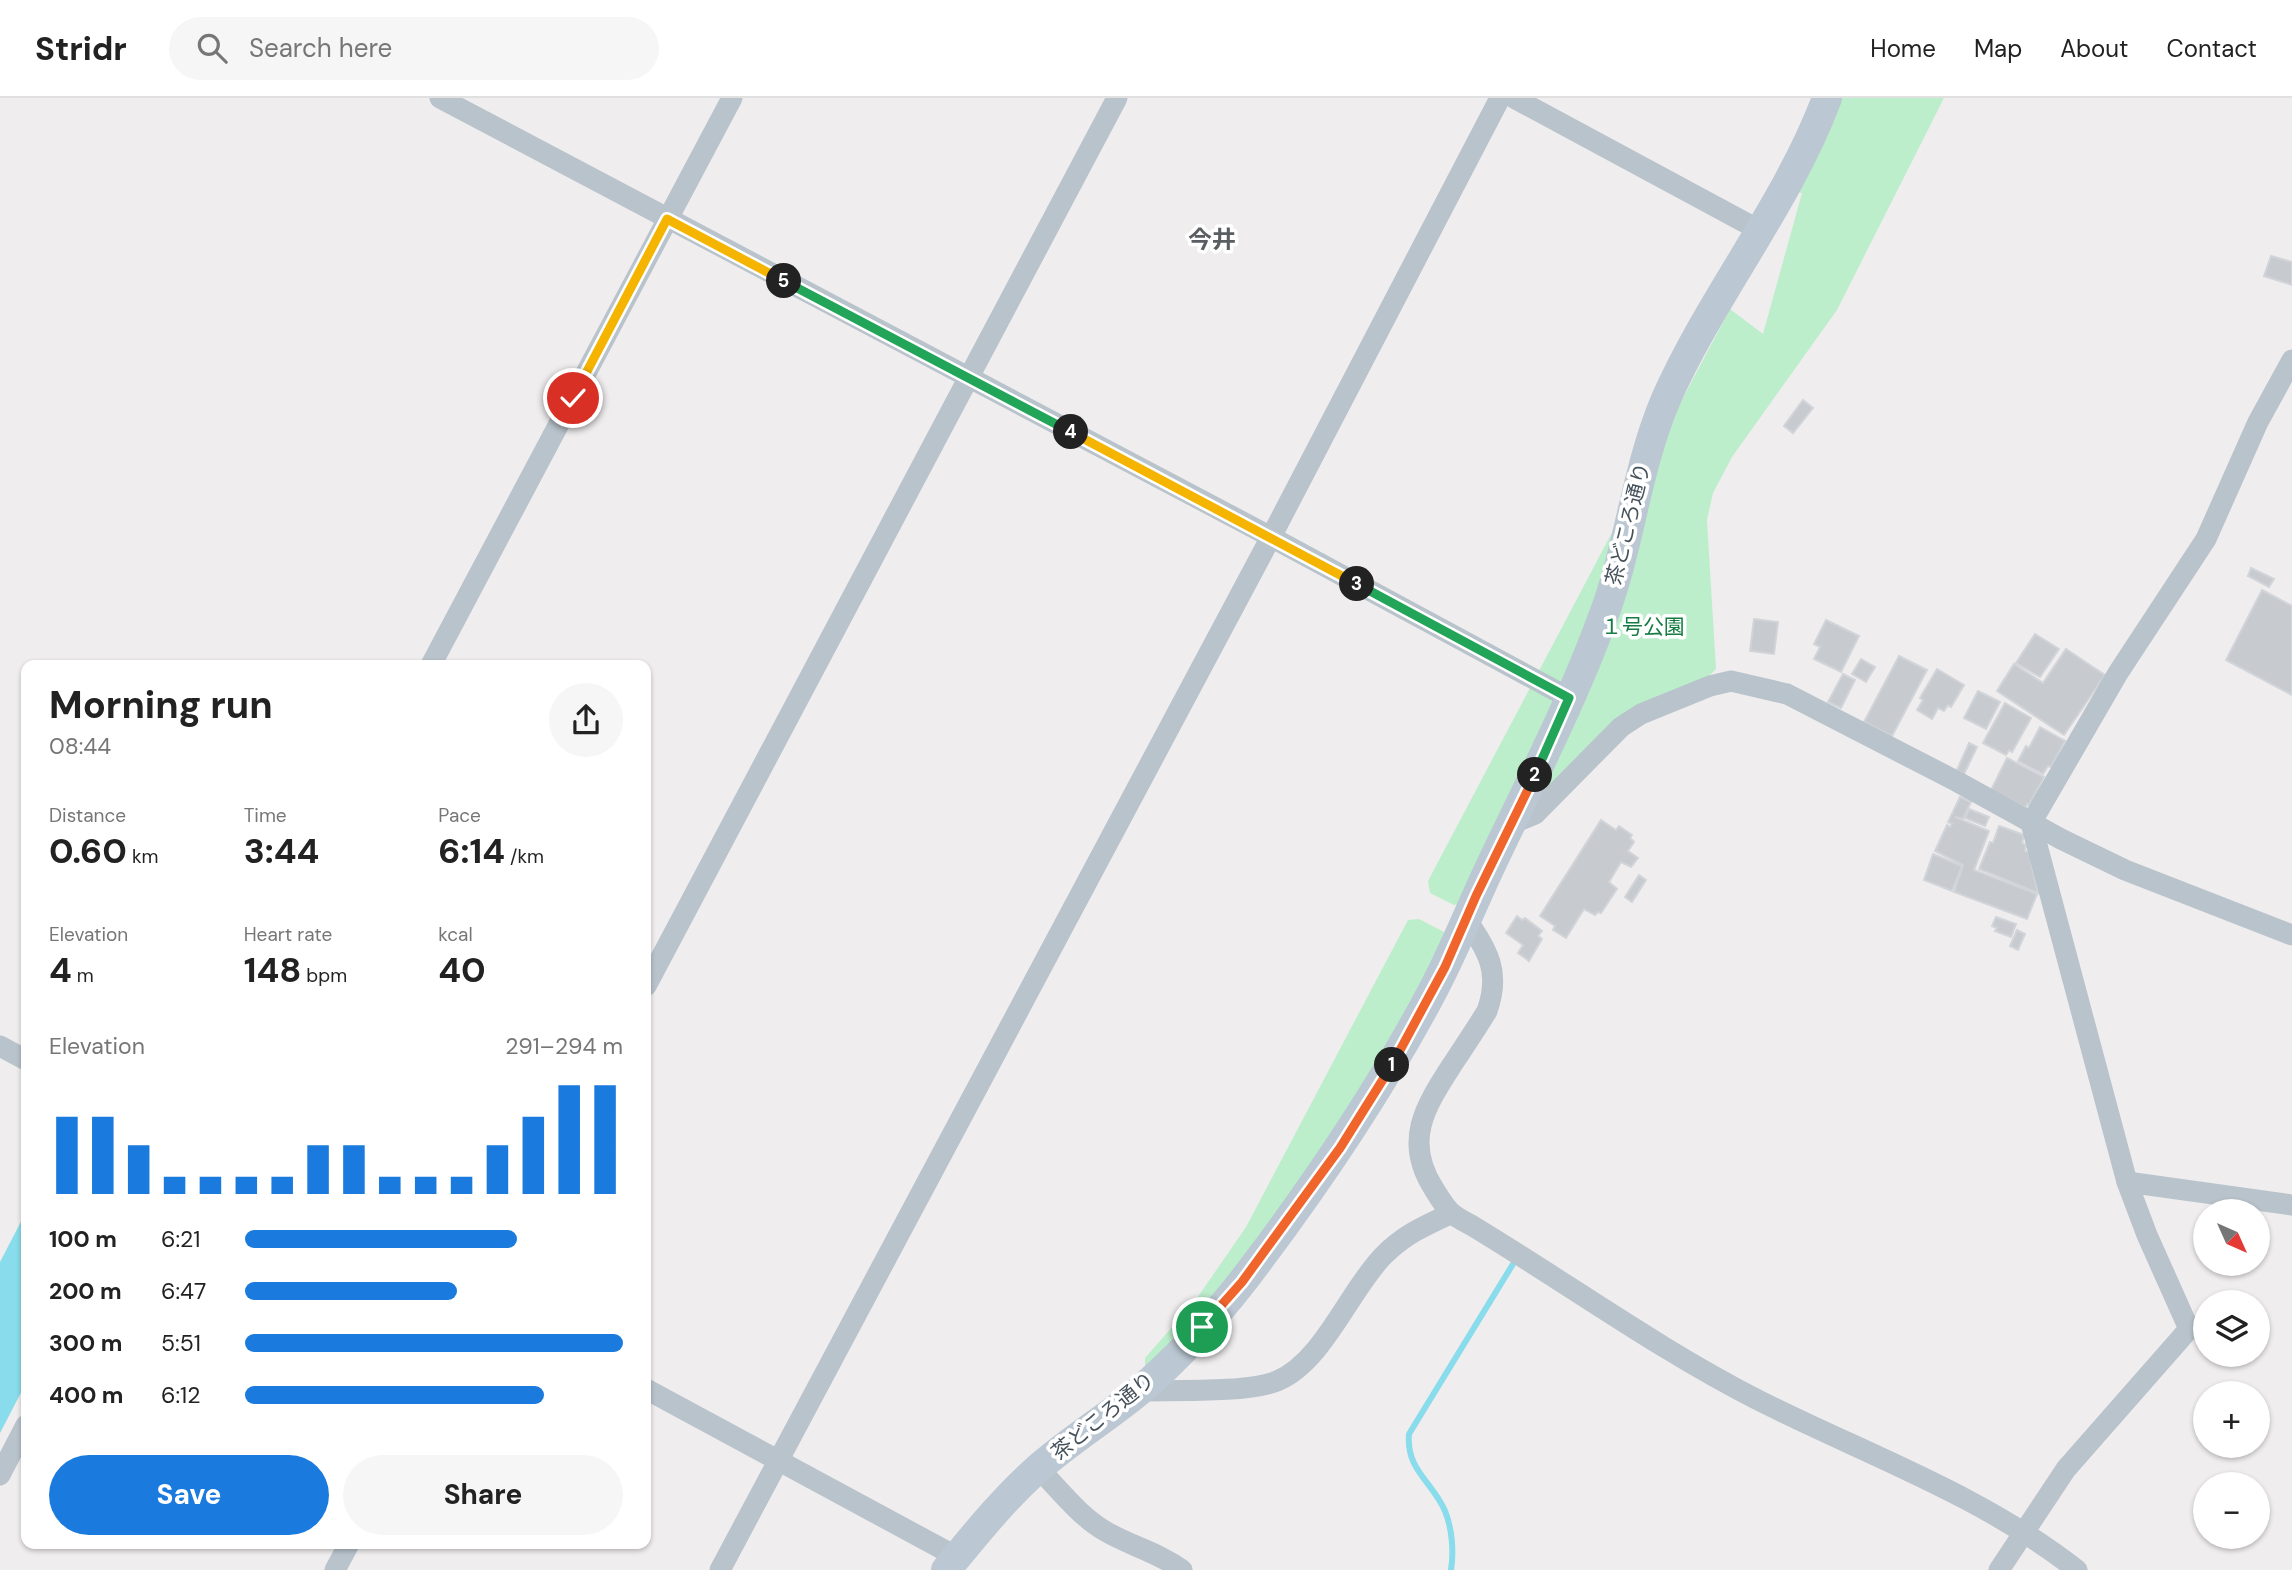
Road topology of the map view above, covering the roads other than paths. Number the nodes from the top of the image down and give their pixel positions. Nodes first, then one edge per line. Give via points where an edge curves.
1 (440, 98) edge
2 (732, 98) edge
3 (1117, 98) edge
4 (1500, 98) edge
5 (1514, 98) edge
6 (1827, 98) edge
7 (667, 219) junction
8 (1759, 230) junction
9 (2292, 360) edge
10 (968, 378) junction
11 (1271, 537) junction
12 (434, 660) edge
13 (1569, 698) junction
14 (2031, 823) junction
15 (1511, 824) junction
16 (1466, 919) junction
17 (2292, 935) edge
18 (651, 977) edge
19 (0, 1046) edge
20 (21, 1057) edge
21 (2127, 1182) junction
22 (2292, 1205) edge
23 (1450, 1214) junction
24 (1139, 1391) junction
25 (651, 1392) edge
26 (21, 1435) edge
27 (779, 1460) junction
28 (1038, 1468) junction
29 (0, 1475) edge
30 (2024, 1533) junction
31 (346, 1549) edge
32 (952, 1563) edge
33 (335, 1570) edge
34 (720, 1570) edge
35 (1182, 1570) edge
36 (1999, 1570) edge
37 (2077, 1570) edge

1 - 7 street
2 - 7 street
3 - 10 street
4 - 11 street
5 - 8 street
6 - 8 street, 茶どころ通り via 1806,149
7 - 10 street
7 - 12 street
8 - 13 street, 茶どころ通り via 1687,356 1652,433 1607,608
9 - 14 street via 2258,422 2206,540 2118,673
10 - 11 street
10 - 18 street
11 - 13 street
11 - 27 street
13 - 15 street, 茶どころ通り
14 - 15 street via 1787,694 1731,681 1641,714 1621,727 1535,814
14 - 17 street via 2125,870
14 - 21 street
15 - 16 street, 茶どころ通り
16 - 23 street via 1486,948 1494,980 1492,996 1428,1102 1419,1132 1426,1176
16 - 24 street, 茶どころ通り via 1433,992 1340,1148 1242,1282
19 - 20 street
21 - 22 street
21 - 30 street via 2189,1329 2073,1462
23 - 24 street via 1406,1235 1381,1258 1316,1349 1288,1376 1251,1387
23 - 30 street via 1724,1381 1953,1493
24 - 28 street, 茶どころ通り
25 - 27 street
26 - 29 street
27 - 32 street
27 - 34 street
28 - 32 street, 茶どころ通り via 1004,1500
28 - 35 street via 1104,1531
30 - 36 street
30 - 37 street
31 - 33 street

